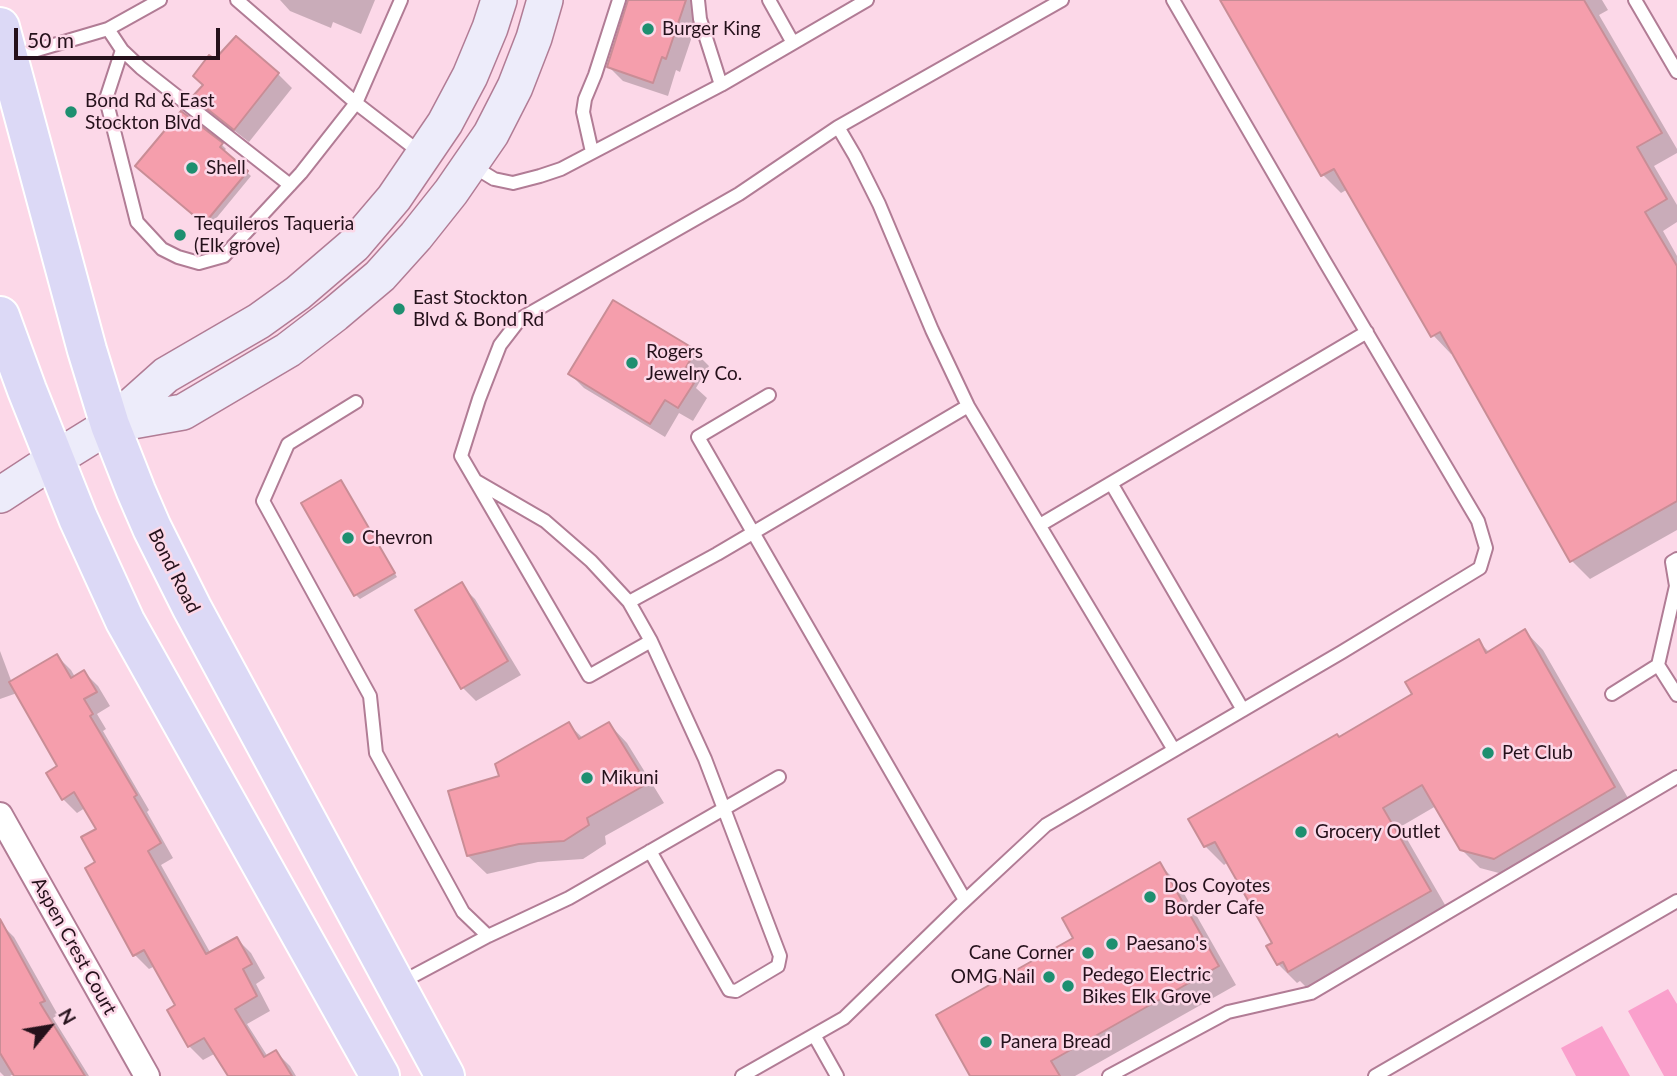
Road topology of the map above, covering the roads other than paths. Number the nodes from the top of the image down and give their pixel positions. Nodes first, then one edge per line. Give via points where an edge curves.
1 (160, 0) edge
2 (237, 0) edge
3 (401, 0) edge
4 (499, 0) edge
5 (523, 0) edge
6 (545, 0) edge
7 (619, 0) edge
8 (698, 0) edge
9 (769, 0) edge
10 (867, 0) edge
11 (1062, 0) edge
12 (1173, 0) edge
13 (1635, 0) edge
14 (108, 29) junction
15 (5, 42) edge
16 (793, 43) junction
17 (122, 50) junction
18 (1677, 72) edge
19 (721, 85) junction
20 (513, 91) junction
21 (356, 103) junction
22 (838, 127) junction
23 (592, 152) junction
24 (424, 155) junction
25 (471, 165) junction
26 (289, 185) junction
27 (0, 316) edge
28 (1367, 332) junction
29 (769, 395) dead end
30 (356, 402) dead end
31 (968, 406) junction
32 (110, 425) junction
33 (55, 459) junction
34 (475, 481) junction
35 (1111, 483) junction
36 (0, 495) edge
37 (1040, 525) junction
38 (753, 533) junction
39 (1677, 559) edge
40 (629, 602) junction
41 (651, 641) junction
42 (1658, 665) junction
43 (1612, 694) dead end
44 (1677, 695) edge
45 (1243, 710) junction
46 (1174, 750) junction
47 (779, 777) dead end
48 (1677, 777) edge
49 (723, 810) junction
50 (0, 815) edge
51 (650, 851) junction
52 (965, 900) junction
53 (1677, 901) edge
54 (488, 936) junction
55 (397, 985) junction
56 (814, 1035) junction
57 (147, 1076) edge
58 (380, 1076) edge
59 (445, 1076) edge
60 (742, 1076) edge
61 (838, 1076) edge
62 (1109, 1076) edge
63 (1374, 1076) edge

1 - 14 lane
2 - 21 lane
3 - 21 lane
4 - 24 street via 470,76
5 - 20 street via 504,55
6 - 20 street
7 - 23 lane via 585,99 583,113
8 - 19 lane
9 - 16 lane
10 - 16 lane
11 - 22 lane
12 - 28 lane
13 - 18 lane
14 - 15 lane
14 - 17 lane
15 - 32 main road, Bond Road
16 - 19 lane
17 - 26 lane
17 - 26 lane via 106,99 137,222 162,249 199,263 224,256
19 - 23 lane
20 - 25 street
21 - 24 lane
21 - 26 lane
22 - 31 lane via 879,204
22 - 34 lane via 739,194 520,319 500,345 461,456
23 - 25 lane via 561,169 513,183 494,179
24 - 32 street via 394,198 331,266 259,321 166,375
25 - 32 street via 380,276 288,350 183,412
27 - 33 main road
28 - 35 lane
28 - 45 lane via 1478,521 1486,548 1480,568
29 - 38 lane via 698,438
30 - 54 lane via 288,444 263,501 370,696 376,753 463,912
31 - 37 lane
31 - 38 lane
32 - 33 street
32 - 55 main road, Bond Road via 152,528 192,608
33 - 36 street
33 - 58 main road via 125,621
34 - 40 lane via 545,520
34 - 41 lane via 589,676
35 - 37 lane
35 - 45 lane
37 - 46 lane
38 - 40 lane
38 - 52 lane
39 - 42 lane via 1672,562 1675,586
40 - 41 lane
41 - 49 lane
42 - 43 lane
42 - 44 lane
45 - 46 lane
46 - 52 lane via 1046,825
47 - 49 lane
48 - 62 lane via 1311,993 1228,1012
49 - 51 lane
49 - 51 lane via 780,956 778,966 736,990 729,989
50 - 57 street, Aspen Crest Court
51 - 54 lane via 569,898
52 - 56 lane via 844,1018
53 - 63 lane
54 - 55 lane
55 - 59 main road, Bond Road
56 - 60 lane
56 - 61 lane

